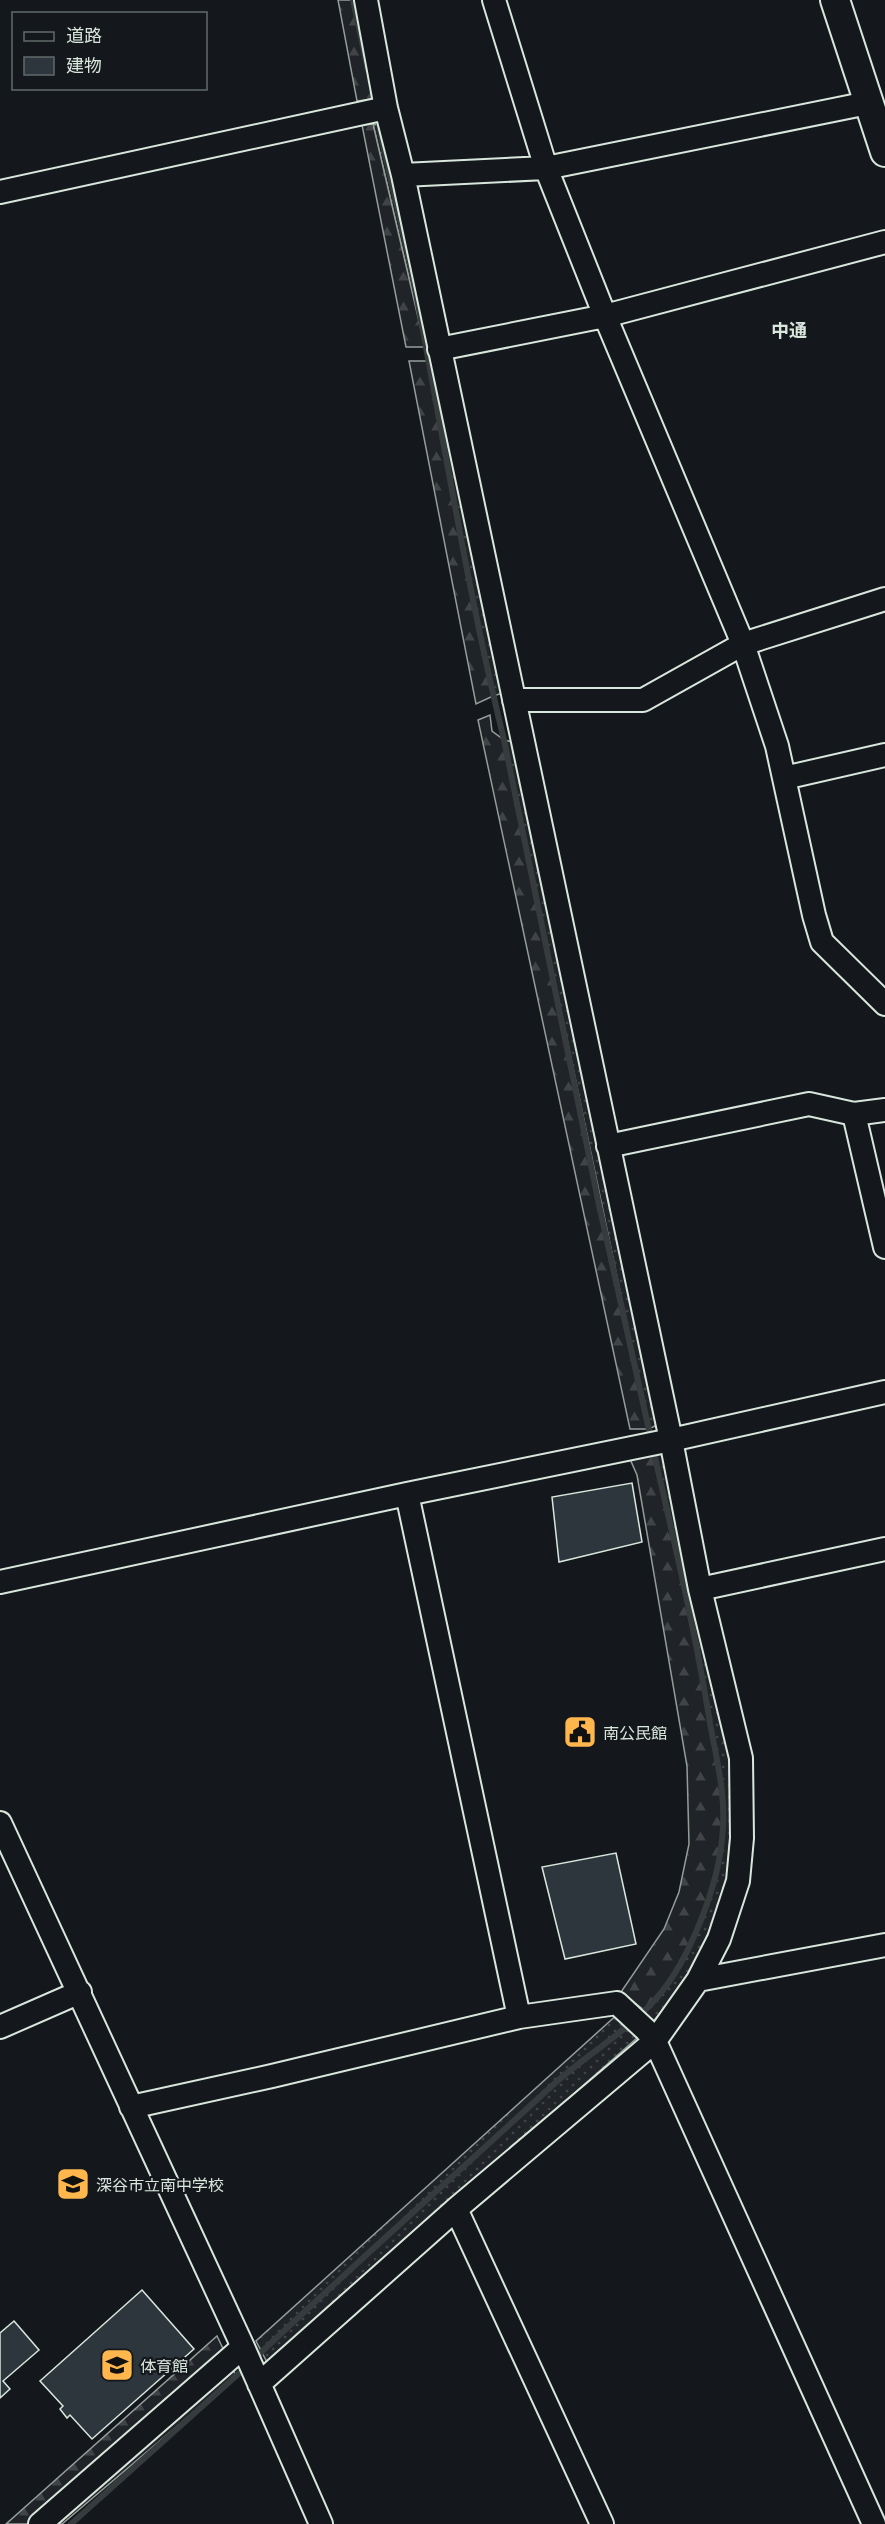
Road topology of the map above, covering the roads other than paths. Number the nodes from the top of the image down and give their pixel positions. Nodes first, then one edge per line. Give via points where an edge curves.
1 (366, 0) edge
2 (494, 0) edge
3 (836, 0) edge
4 (868, 103) junction
5 (386, 108) junction
6 (883, 142) edge
7 (546, 168) junction
8 (403, 175) junction
9 (0, 192) edge
10 (885, 242) edge
11 (605, 316) junction
12 (440, 349) junction
13 (885, 599) edge
14 (743, 644) junction
15 (514, 700) junction
16 (885, 755) edge
17 (784, 778) junction
18 (885, 1004) edge
19 (885, 1110) edge
20 (854, 1114) junction
21 (608, 1146) junction
22 (885, 1247) edge
23 (885, 1392) edge
24 (671, 1440) junction
25 (407, 1494) junction
26 (885, 1549) edge
27 (0, 1582) edge
28 (700, 1589) junction
29 (0, 1823) edge
30 (885, 1945) edge
31 (698, 1980) junction
32 (80, 1992) junction
33 (519, 2017) junction
34 (0, 2027) edge
35 (650, 2036) junction
36 (131, 2107) junction
37 (456, 2209) junction
38 (243, 2347) junction
39 (259, 2384) junction
40 (40, 2524) edge
41 (321, 2524) edge
42 (602, 2524) edge
43 (874, 2524) edge

1 - 5 street
2 - 7 street
3 - 4 main road
4 - 6 main road
4 - 7 street
5 - 8 street
5 - 9 street
7 - 8 street
7 - 11 street
8 - 12 street
10 - 11 street
11 - 12 street
11 - 14 street
12 - 15 street
13 - 14 street
14 - 15 street via 643,700
14 - 17 street
15 - 21 street
16 - 17 street
17 - 18 street via 822,942
19 - 20 street
20 - 21 street via 809,1104
20 - 22 street
21 - 24 street
23 - 24 street
24 - 25 street
24 - 28 street
25 - 27 street
25 - 33 street
26 - 28 street
28 - 31 street via 741,1758 742,1838 738,1881 719,1939
29 - 32 street
30 - 31 street
31 - 35 street
32 - 34 street
32 - 36 street
33 - 35 street via 617,2003
33 - 36 street
35 - 37 street
35 - 43 street
36 - 38 street
37 - 39 street
37 - 42 street
38 - 39 street
38 - 40 street
39 - 41 street

